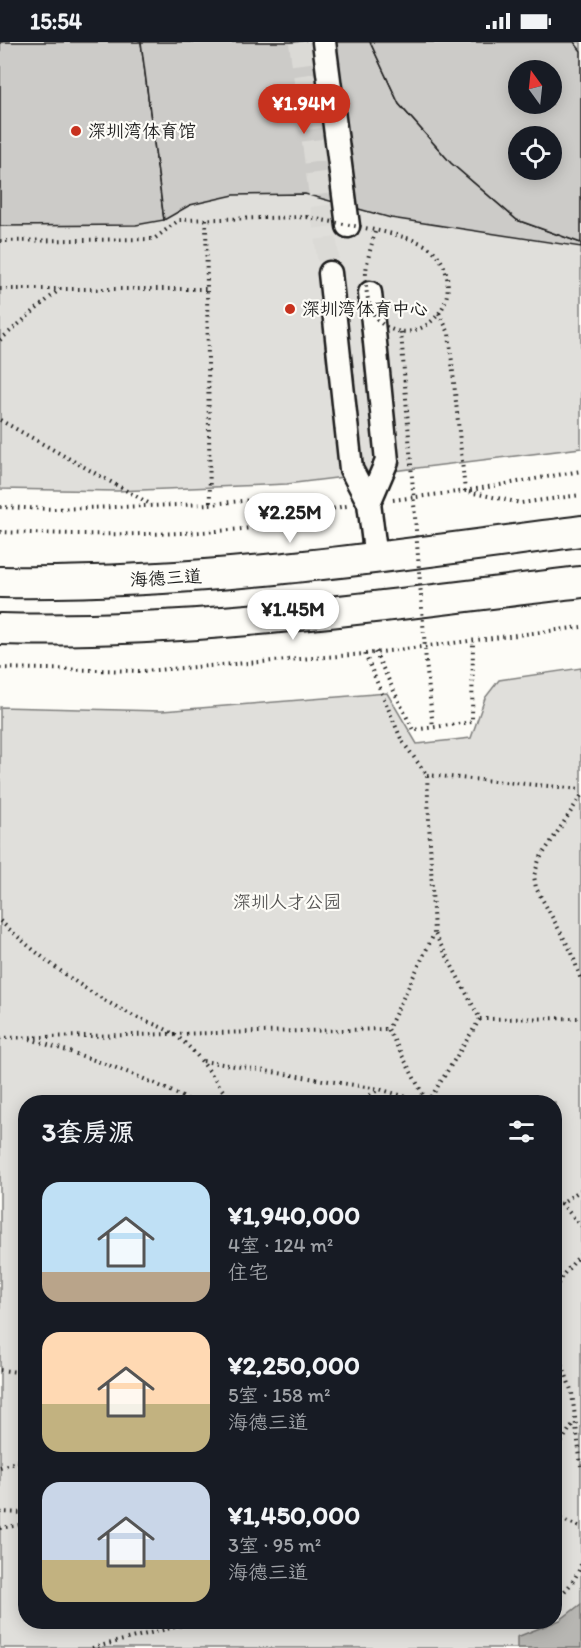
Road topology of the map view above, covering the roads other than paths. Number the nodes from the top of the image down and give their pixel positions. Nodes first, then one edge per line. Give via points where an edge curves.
1 (324, 42) edge
2 (348, 226) road end
3 (330, 273) tunnel mouth
4 (370, 293) dead end
5 (369, 503) junction
6 (581, 531) edge
7 (376, 559) junction
8 (0, 582) edge
9 (581, 582) edge
10 (0, 629) edge

1 - 2 street
3 - 5 street via 351,469
4 - 5 street via 387,461
5 - 7 street
6 - 7 main road, 海德三道
7 - 8 main road, 海德三道 via 142,581
9 - 10 main road via 217,624

